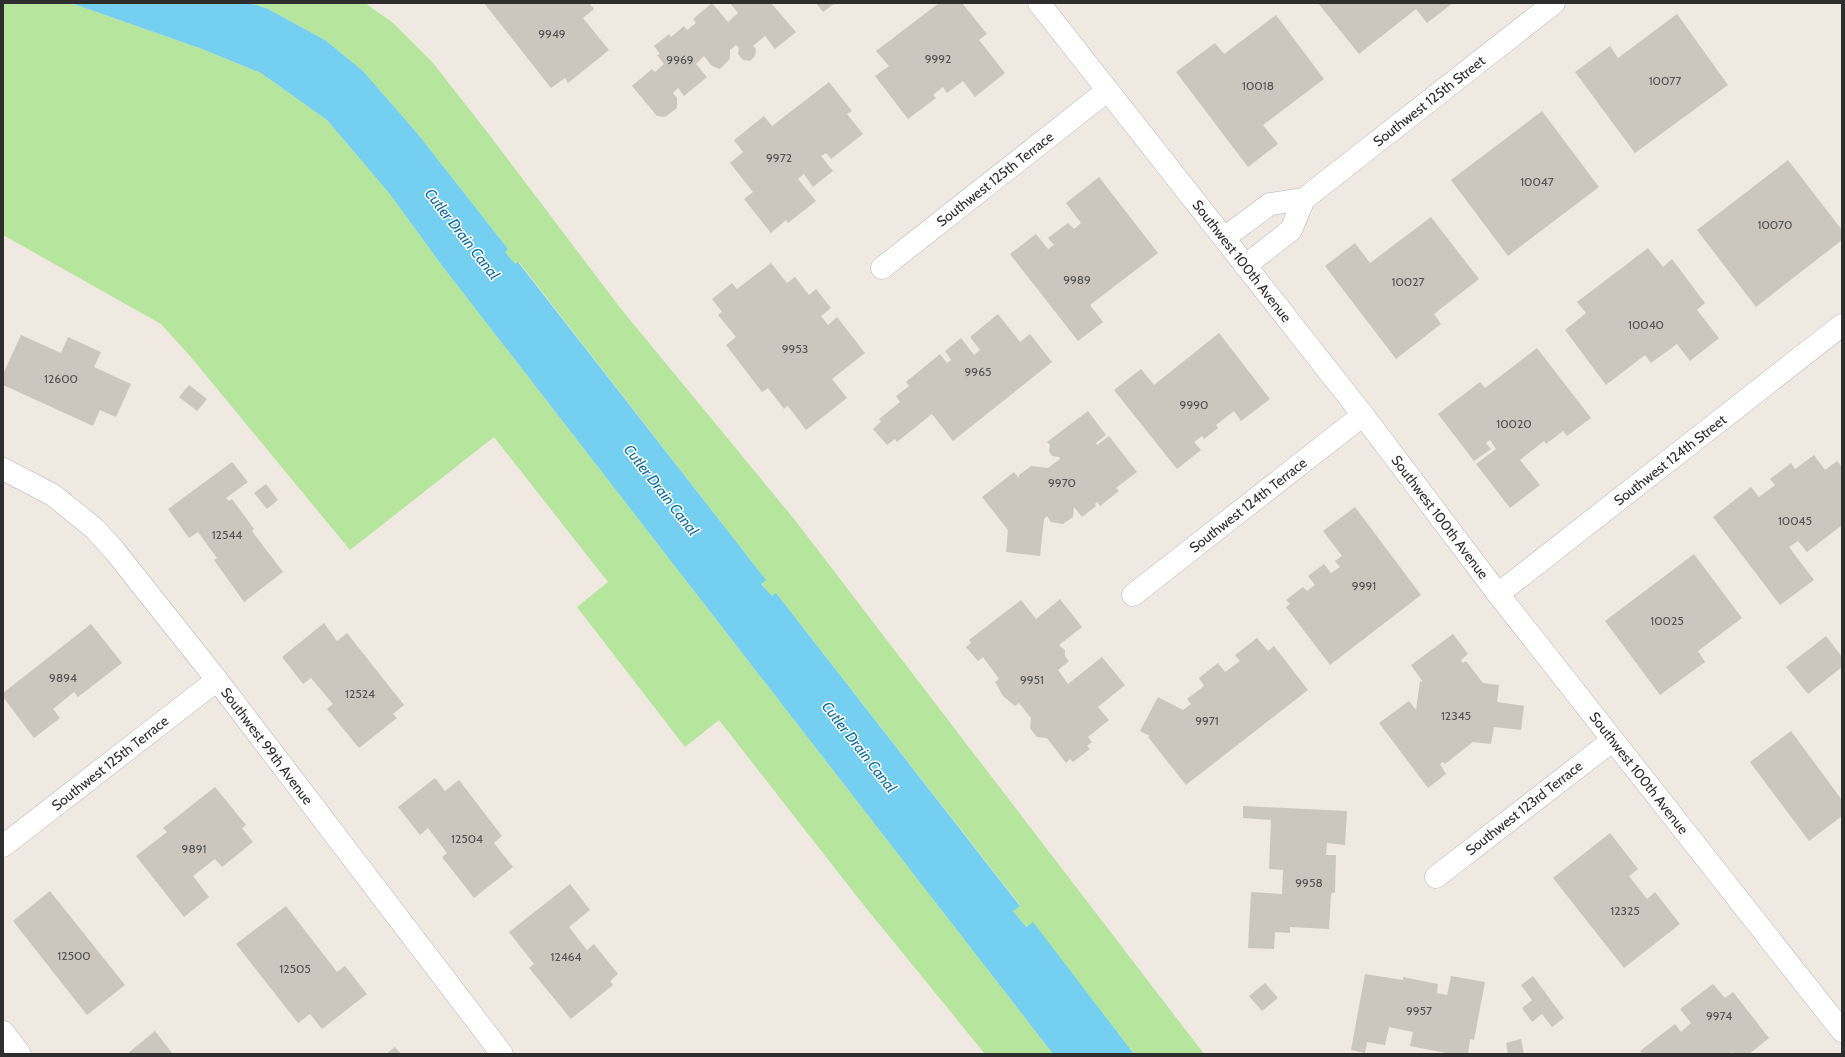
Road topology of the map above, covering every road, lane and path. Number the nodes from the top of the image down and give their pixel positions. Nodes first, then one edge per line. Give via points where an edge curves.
1 (1039, 3) edge
2 (1554, 3) edge
3 (1108, 90) junction
4 (1304, 199) junction
5 (1224, 238) junction
6 (1245, 266) junction
7 (882, 268) dead end
8 (1842, 325) edge
9 (1363, 415) junction
10 (3, 469) edge
11 (1498, 594) junction
12 (1133, 595) dead end
13 (216, 680) junction
14 (1613, 740) junction
15 (3, 846) edge
16 (1436, 876) dead end
17 (3, 1032) edge
18 (1842, 1032) edge
19 (20, 1054) edge
20 (502, 1054) edge

1 - 3 street, Southwest 100th Avenue
2 - 4 street, Southwest 125th Street
3 - 5 street, Southwest 100th Avenue
3 - 7 street, Southwest 125th Terrace
4 - 5 street, Southwest 125th Street via 1270,204
4 - 6 street, Southwest 125th Street via 1291,230
5 - 6 street, Southwest 100th Avenue
6 - 9 street, Southwest 100th Avenue
8 - 11 street, Southwest 124th Street
9 - 11 street, Southwest 100th Avenue
9 - 12 street, Southwest 124th Terrace
10 - 13 street, Southwest 99th Avenue via 53,495 95,529
11 - 14 street, Southwest 100th Avenue
13 - 15 street, Southwest 125th Terrace
13 - 20 street, Southwest 99th Avenue
14 - 16 street, Southwest 123rd Terrace
14 - 18 street, Southwest 100th Avenue
17 - 19 street

